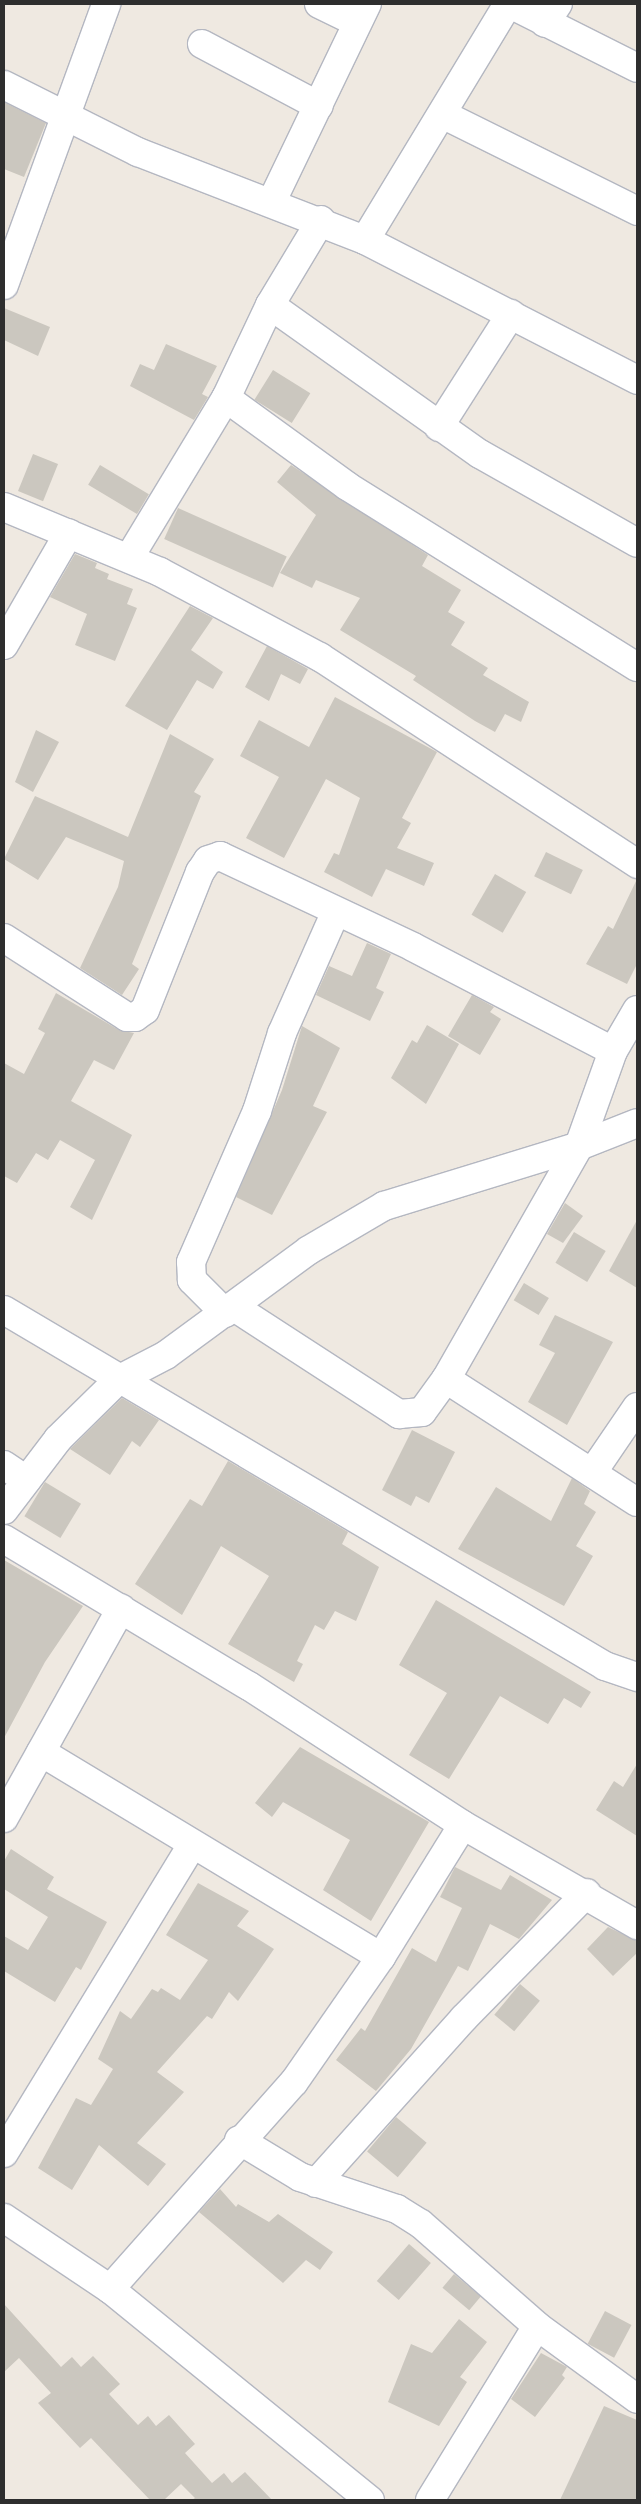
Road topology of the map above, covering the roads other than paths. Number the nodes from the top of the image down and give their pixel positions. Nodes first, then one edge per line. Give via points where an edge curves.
1 (106, 4) edge
2 (319, 4) edge
3 (509, 4) edge
4 (356, 10) edge
5 (552, 14) edge
6 (202, 44) dead end
7 (636, 65) edge
8 (4, 85) edge
9 (319, 106) junction
10 (444, 115) junction
11 (62, 116) junction
12 (272, 202) junction
13 (637, 211) edge
14 (322, 220) junction
15 (365, 240) junction
16 (4, 285) edge
17 (270, 305) junction
18 (511, 314) junction
19 (637, 380) edge
20 (226, 398) junction
21 (439, 427) junction
22 (4, 507) edge
23 (69, 533) junction
24 (637, 543) edge
25 (129, 558) junction
26 (4, 645) edge
27 (637, 667) edge
28 (637, 864) edge
29 (336, 911) junction
30 (4, 938) edge
31 (637, 1010) edge
32 (613, 1051) junction
33 (637, 1122) edge
34 (579, 1146) junction
35 (4, 1310) edge
36 (229, 1310) junction
37 (446, 1379) junction
38 (118, 1380) junction
39 (637, 1407) edge
40 (4, 1465) edge
41 (592, 1473) junction
42 (26, 1480) junction
43 (637, 1502) edge
44 (4, 1510) edge
45 (4, 1539) edge
46 (121, 1609) junction
47 (637, 1677) edge
48 (41, 1752) junction
49 (4, 1818) edge
50 (463, 1825) junction
51 (192, 1846) junction
52 (588, 1893) junction
53 (637, 1925) edge
54 (381, 1957) junction
55 (239, 2140) junction
56 (4, 2153) edge
57 (316, 2183) junction
58 (4, 2218) edge
59 (110, 2289) junction
60 (537, 2326) junction
61 (637, 2399) edge
62 (370, 2500) edge
63 (430, 2500) edge

1 - 11 street
2 - 4 street
3 - 5 street
3 - 10 street
4 - 9 street
5 - 7 street
6 - 9 street
8 - 11 street
9 - 12 street
10 - 13 street
10 - 15 street
11 - 12 street via 146,156
11 - 16 street via 19,251
12 - 14 street
14 - 15 street
14 - 17 street
15 - 18 street
17 - 20 street
17 - 21 street
18 - 19 street
18 - 21 street
20 - 25 street
20 - 27 street via 347,486
21 - 24 street
22 - 23 street
23 - 25 street
23 - 26 street
25 - 28 street via 328,662
29 - 30 street via 214,857 200,872 145,1010 135,1017 127,1017
29 - 32 street
29 - 36 street via 282,1033 257,1111 191,1262 192,1280
31 - 32 street
32 - 34 street
33 - 34 street
34 - 36 street via 384,1206 309,1250
34 - 37 street
35 - 38 street
36 - 37 street via 399,1414 422,1412
36 - 38 street via 166,1355
37 - 41 street
38 - 42 street via 58,1439
38 - 47 street via 604,1666
39 - 41 street
40 - 42 street
41 - 43 street
42 - 44 street
45 - 46 street
46 - 48 street
46 - 50 street
48 - 49 street
48 - 51 street
50 - 52 street
50 - 54 street
51 - 54 street
51 - 56 street
52 - 53 street
52 - 57 street via 464,2018
54 - 55 street via 294,2082
55 - 57 street
55 - 59 street
57 - 60 street via 398,2209 421,2224
58 - 59 street
59 - 62 street
60 - 61 street
60 - 63 street

